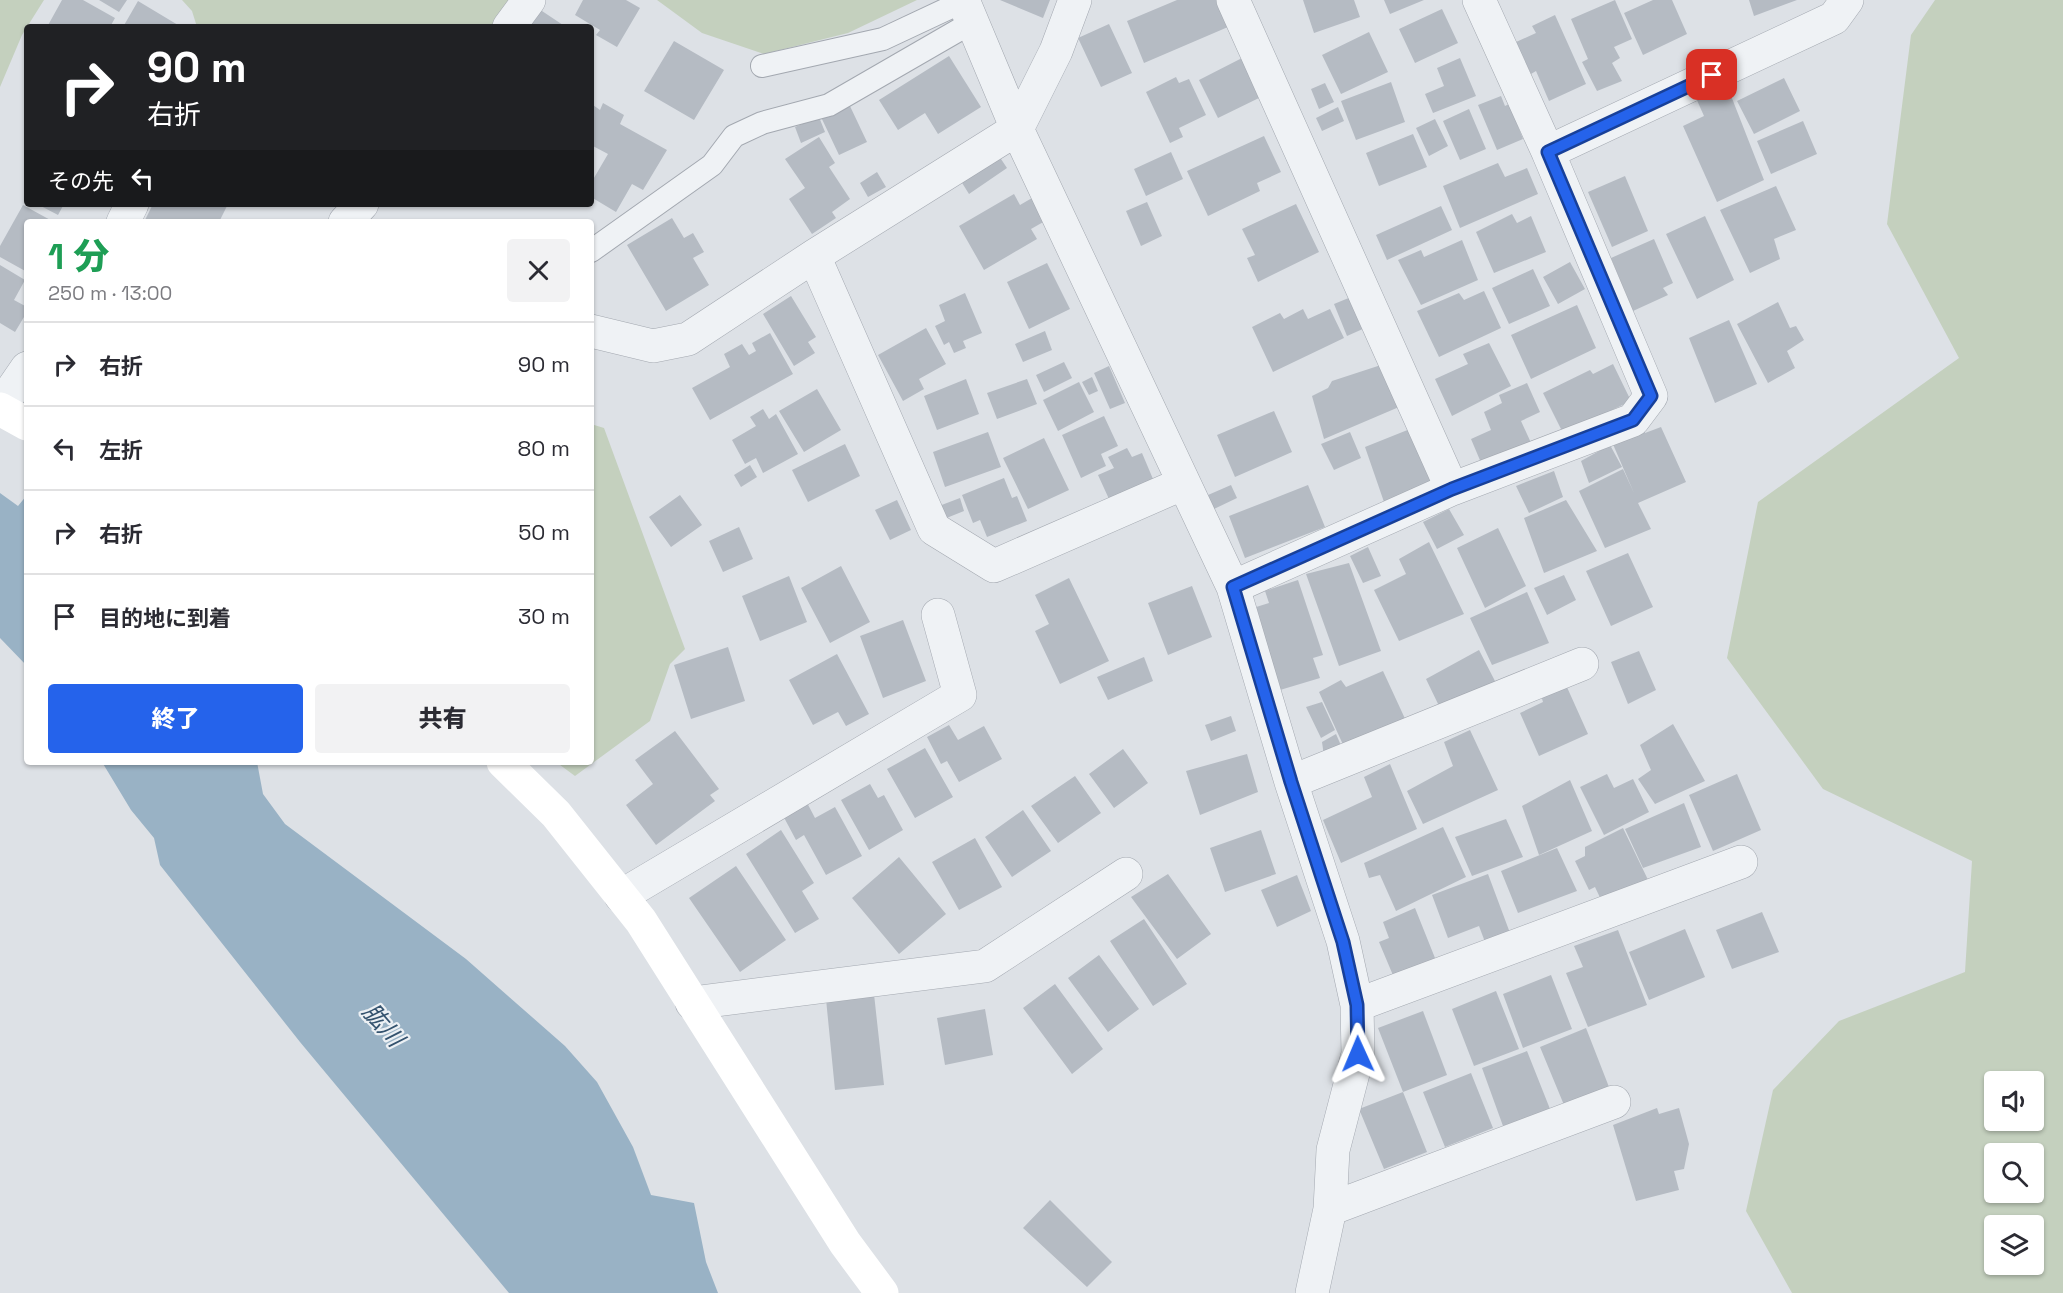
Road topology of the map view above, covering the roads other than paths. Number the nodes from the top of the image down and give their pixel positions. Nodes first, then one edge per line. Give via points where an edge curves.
1 (529, 0) edge
2 (1075, 0) edge
3 (1233, 0) edge
4 (1479, 0) edge
5 (1847, 0) edge
6 (966, 8) edge
7 (511, 24) edge
8 (762, 66) dead end
9 (1017, 129) junction
10 (1548, 152) junction
11 (359, 207) edge
12 (348, 219) edge
13 (594, 249) edge
14 (814, 256) junction
15 (594, 332) edge
16 (24, 372) edge
17 (0, 408) edge
18 (24, 422) edge
19 (1185, 483) junction
20 (1452, 489) junction
21 (1233, 587) junction
22 (938, 615) dead end
23 (1582, 664) dead end
24 (506, 765) edge
25 (1291, 782) junction
26 (1741, 862) dead end
27 (1126, 874) dead end
28 (621, 896) junction
29 (692, 1003) junction
30 (1357, 1005) junction
31 (1614, 1102) dead end
32 (1330, 1209) junction
33 (882, 1293) edge
34 (1312, 1293) edge

1 - 7 street
2 - 9 street via 1056,51
3 - 20 street
4 - 10 street
5 - 10 street via 1834,18
6 - 8 lane via 883,39
6 - 9 street
6 - 13 lane via 829,105 762,123 734,136 712,165
9 - 14 street
9 - 19 street
10 - 20 street via 1651,396 1633,420
11 - 12 street
14 - 15 street via 688,339 653,346
14 - 19 street via 934,529 974,554 994,566
16 - 17 street
17 - 18 street
19 - 21 street
20 - 21 street
21 - 25 street
22 - 28 street via 960,695
23 - 25 street
24 - 28 street via 556,814
25 - 30 street via 1343,942
26 - 30 street
27 - 29 street via 985,966
28 - 29 street
29 - 33 street via 845,1243
30 - 32 street via 1358,1054 1333,1150
31 - 32 street
32 - 34 street

